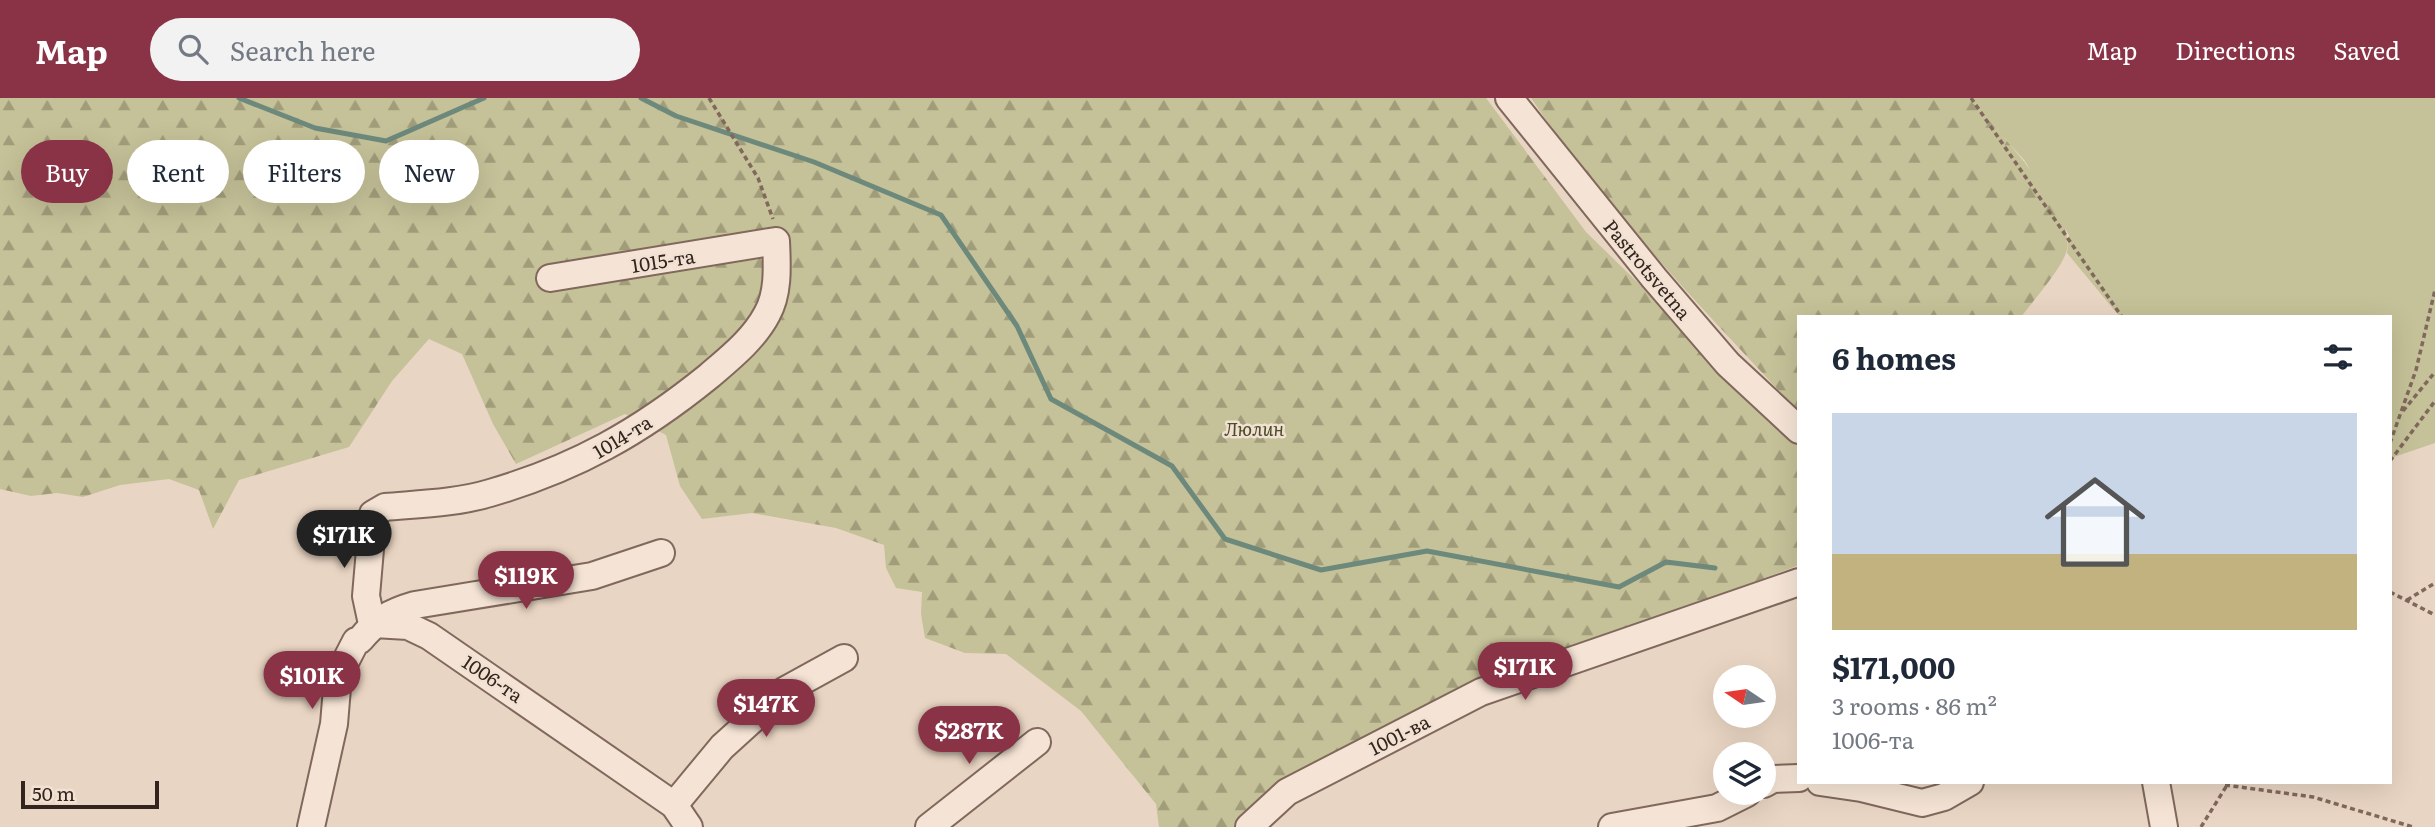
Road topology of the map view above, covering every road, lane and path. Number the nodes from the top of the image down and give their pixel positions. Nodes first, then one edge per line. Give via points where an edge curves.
1 (709, 98) edge
2 (1509, 98) edge
3 (1971, 98) edge
4 (776, 242) junction
5 (550, 278) dead end
6 (2435, 290) edge
7 (2121, 315) edge
8 (2435, 372) edge
9 (2435, 401) edge
10 (2400, 414) junction
11 (1797, 427) edge
12 (2392, 437) edge
13 (2392, 458) edge
14 (661, 553) dead end
15 (1797, 583) edge
16 (2435, 583) edge
17 (2392, 593) edge
18 (2407, 600) junction
19 (2435, 615) edge
20 (372, 624) junction
21 (845, 658) dead end
22 (1037, 742) dead end
23 (1797, 778) edge
24 (1776, 780) edge
25 (1834, 784) edge
26 (1967, 784) edge
27 (2156, 784) edge
28 (2227, 784) edge
29 (674, 805) junction
30 (1723, 805) edge
31 (311, 827) edge
32 (689, 827) edge
33 (929, 827) edge
34 (1249, 827) edge
35 (1612, 827) edge
36 (2164, 827) edge
37 (2201, 827) edge
38 (2413, 827) edge

1 - 4 path via 768,197
2 - 11 street, Pastrotsvetna via 1728,364
3 - 7 path
4 - 5 street, 1015-та
4 - 20 street, 1014-та via 778,273 768,313 746,343 622,440 488,494 385,507 373,514 366,596
6 - 10 path
8 - 10 path
9 - 13 path
10 - 12 path
14 - 20 street via 592,576 415,605
15 - 34 street, 1001-ва via 1481,692 1287,792
16 - 18 path
17 - 18 path
18 - 19 path
20 - 29 street, 1006-та via 408,625 429,636
20 - 31 street via 356,641 338,676 334,724
21 - 29 street via 784,691 722,747
22 - 33 street
23 - 24 street
25 - 26 street via 1922,803
27 - 36 street
28 - 37 path
28 - 38 path via 2313,797
29 - 32 street, 1006-та
30 - 35 street

